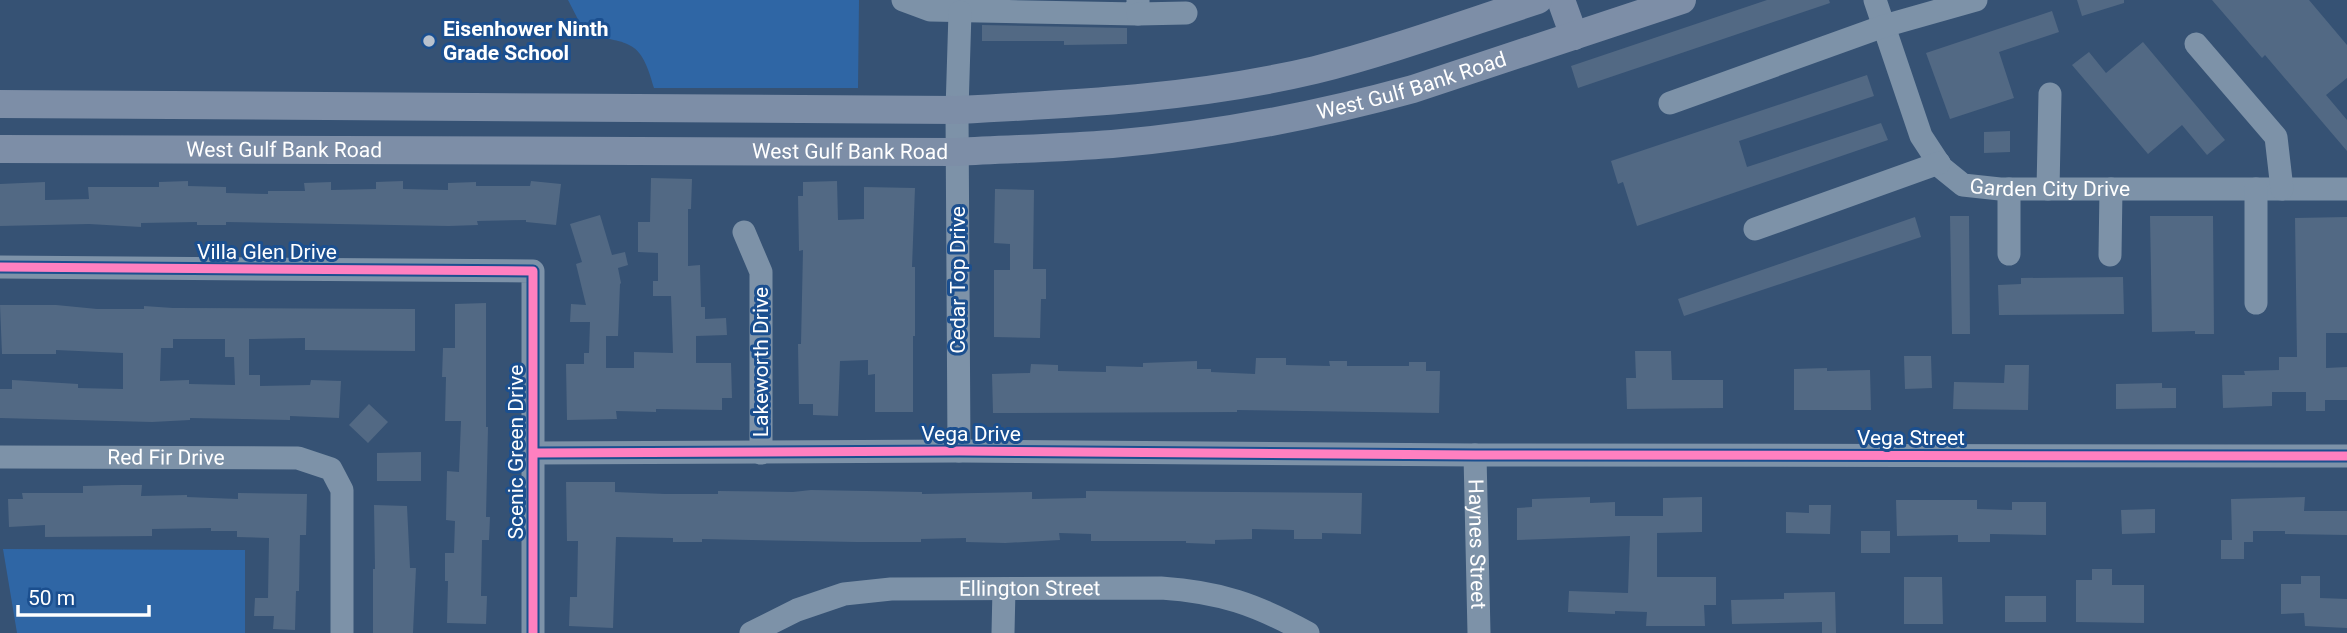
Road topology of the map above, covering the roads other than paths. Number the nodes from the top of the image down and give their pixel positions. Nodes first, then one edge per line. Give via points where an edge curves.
1 (903, 0) edge
2 (1538, 0) edge
3 (1561, 0) edge
4 (1682, 0) edge
5 (1875, 0) edge
6 (1976, 0) edge
7 (1138, 7) edge
8 (960, 12) junction
9 (1186, 13) dead end
10 (1884, 26) junction
11 (1574, 36) junction
12 (2196, 44) dead end
13 (1266, 80) junction
14 (2050, 94) dead end
15 (1670, 103) dead end
16 (0, 104) edge
17 (308, 107) junction
18 (632, 108) junction
19 (957, 110) junction
20 (1273, 121) junction
21 (0, 149) edge
22 (308, 149) junction
23 (633, 152) junction
24 (957, 152) junction
25 (1939, 163) junction
26 (2009, 189) junction
27 (2048, 189) junction
28 (2111, 189) junction
29 (2256, 189) junction
30 (2282, 189) junction
31 (2347, 189) edge
32 (1755, 229) dead end
33 (744, 232) dead end
34 (2009, 254) dead end
35 (2110, 255) dead end
36 (0, 267) edge
37 (533, 271) joint
38 (2256, 303) dead end
39 (959, 451) junction
40 (534, 453) junction
41 (761, 453) junction
42 (1475, 455) junction
43 (2347, 456) edge
44 (0, 457) edge
45 (1004, 589) junction
46 (763, 630) edge
47 (342, 633) edge
48 (533, 633) edge
49 (1003, 633) edge
50 (1308, 633) edge
51 (1479, 633) edge

1 - 8 street via 930,10
2 - 13 main road, West Gulf Bank Road via 1374,54
3 - 11 main road
4 - 11 main road, West Gulf Bank Road
5 - 10 street, Garden City Drive
6 - 10 street
7 - 8 street
7 - 9 street
8 - 19 street, Cedar Top Drive
10 - 15 street
10 - 25 street, Garden City Drive via 1921,136
11 - 20 main road, West Gulf Bank Road via 1413,89
12 - 30 street via 2276,137
13 - 19 main road, West Gulf Bank Road via 1113,102
13 - 20 main road
14 - 27 street
16 - 17 main road, West Gulf Bank Road
17 - 18 main road, West Gulf Bank Road
17 - 22 main road
18 - 19 main road, West Gulf Bank Road
18 - 23 main road
19 - 24 street, Cedar Top Drive
20 - 24 main road, West Gulf Bank Road via 1112,144
21 - 22 main road, West Gulf Bank Road
22 - 23 main road, West Gulf Bank Road
23 - 24 main road, West Gulf Bank Road
24 - 39 street, Cedar Top Drive
25 - 26 street, Garden City Drive via 1963,186
25 - 32 street
26 - 27 street, Garden City Drive
26 - 34 street
27 - 28 street, Garden City Drive
28 - 29 street, Garden City Drive
28 - 35 street
29 - 30 street, Garden City Drive
29 - 38 street
30 - 31 street, Garden City Drive
33 - 41 street, Lakeworth Drive via 761,272
36 - 37 street, Villa Glen Drive
37 - 40 street, Scenic Green Drive
39 - 41 street, Vega Drive
39 - 42 street, Vega Drive
40 - 41 street, Vega Drive
40 - 48 street, Scenic Green Drive
42 - 43 street, Vega Street
42 - 51 street, Haynes Street
44 - 47 street, Red Fir Drive via 298,458 331,468 342,490
45 - 46 street, Ellington Street via 891,589 844,594 797,610
45 - 49 street
45 - 50 street, Ellington Street via 1202,591 1243,601

